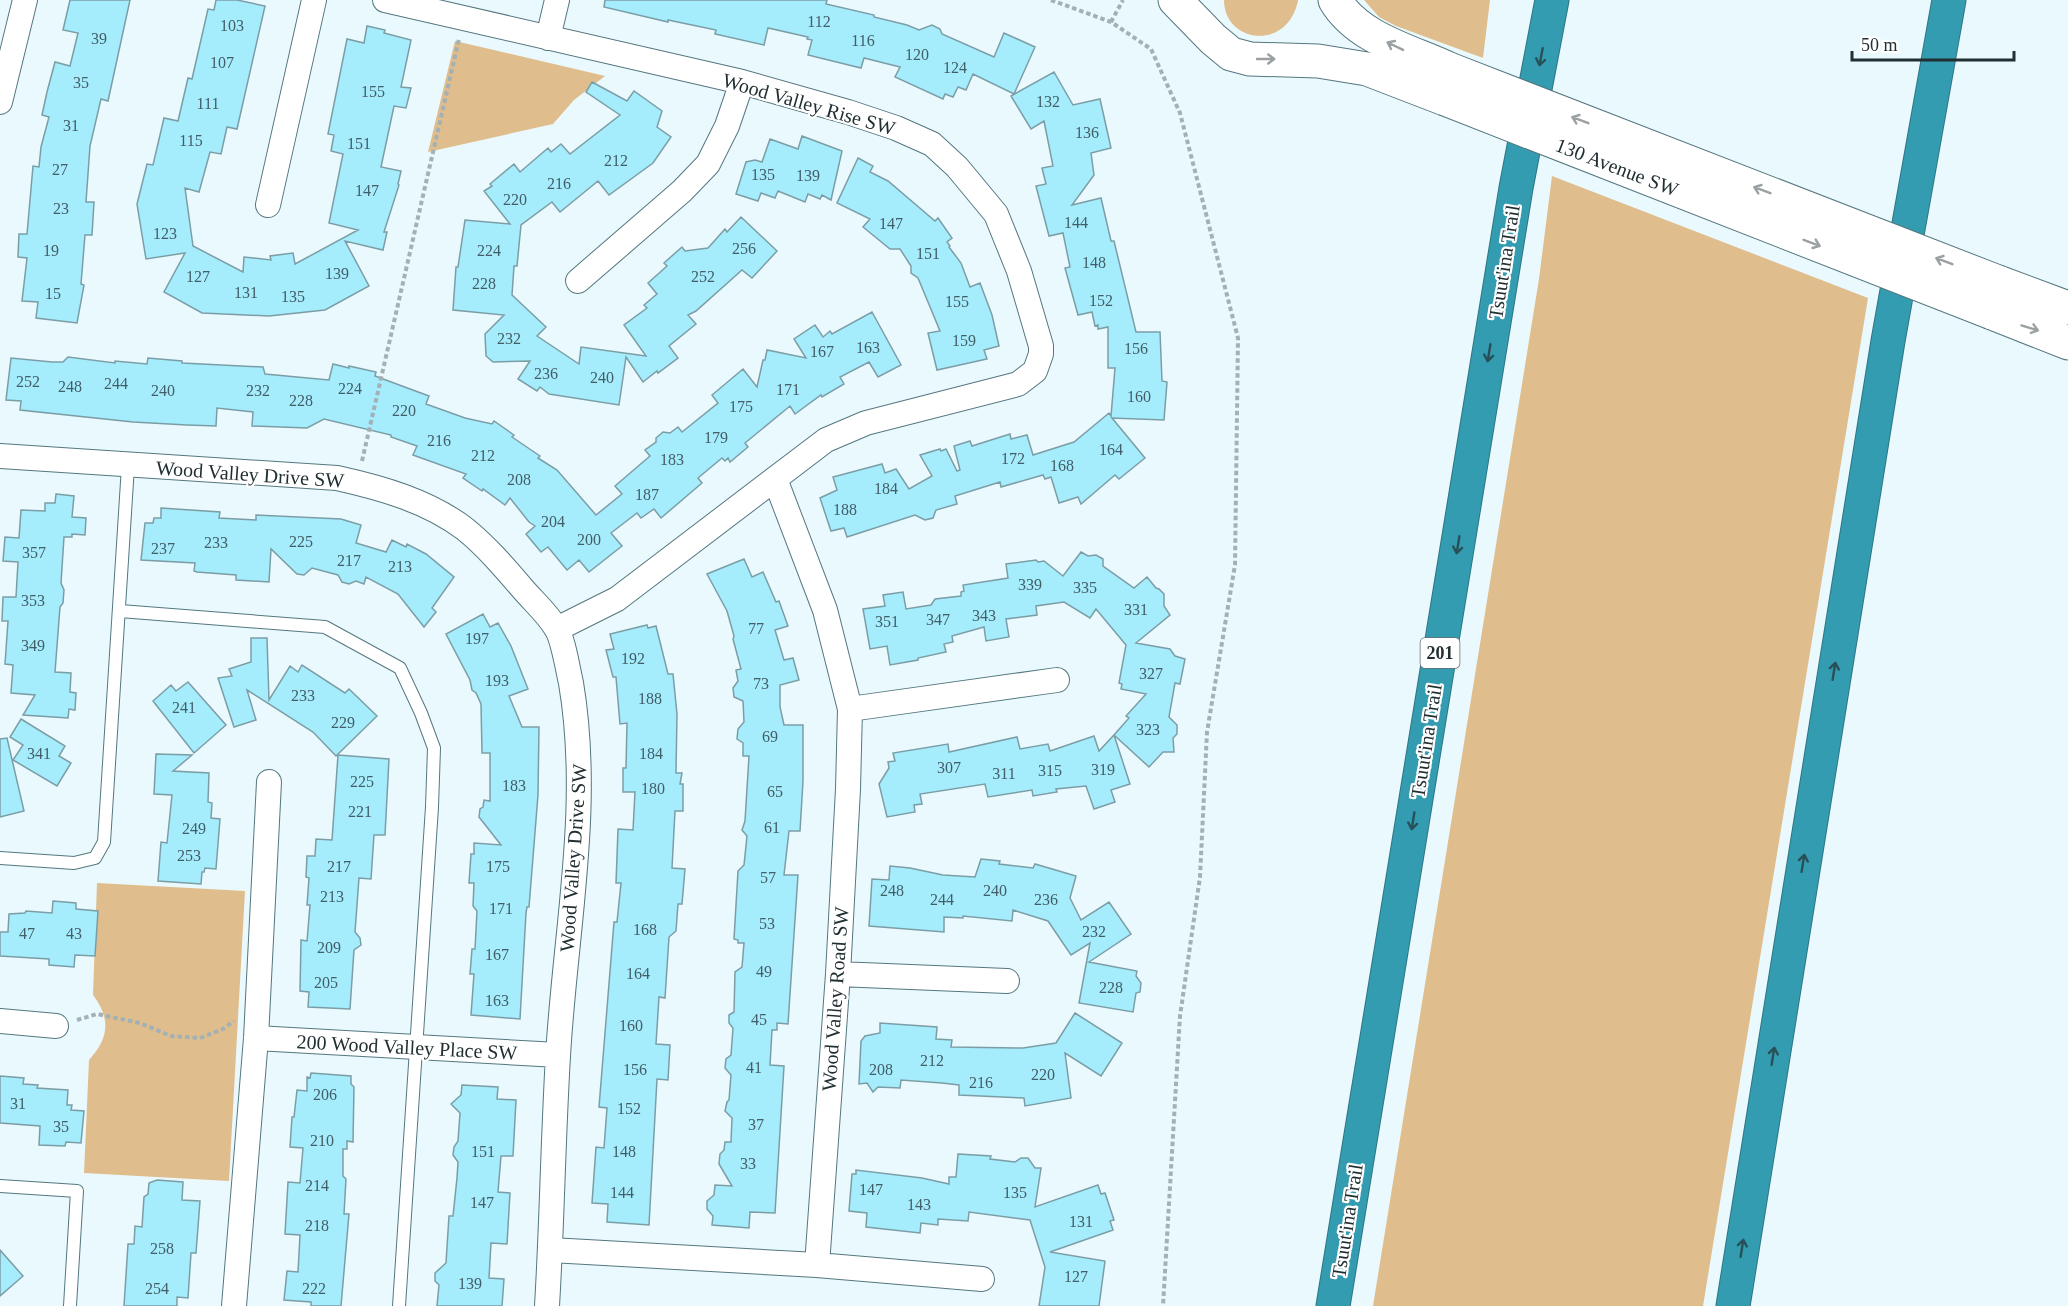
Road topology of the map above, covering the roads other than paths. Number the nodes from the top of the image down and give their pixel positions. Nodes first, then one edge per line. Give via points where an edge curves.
1 (25, 0) edge
2 (314, 0) edge
3 (385, 0) edge
4 (557, 0) edge
5 (1175, 0) edge
6 (1200, 0) edge
7 (1335, 0) edge
8 (1552, 0) edge
9 (1949, 0) edge
10 (548, 38) junction
11 (1213, 39) junction
12 (742, 82) junction
13 (1447, 84) junction
14 (0, 102) edge
15 (268, 205) dead end
16 (578, 281) dead end
17 (2068, 308) edge
18 (2068, 343) edge
19 (0, 456) edge
20 (129, 466) junction
21 (776, 479) junction
22 (120, 611) junction
23 (557, 629) junction
24 (1057, 680) dead end
25 (850, 709) junction
26 (269, 782) dead end
27 (0, 858) edge
28 (838, 974) junction
29 (1007, 981) dead end
30 (0, 1021) edge
31 (56, 1026) road end
32 (256, 1038) junction
33 (416, 1048) junction
34 (558, 1055) junction
35 (0, 1186) edge
36 (551, 1250) junction
37 (816, 1265) junction
38 (982, 1280) dead end
39 (70, 1306) edge
40 (234, 1306) edge
41 (399, 1306) edge
42 (547, 1306) edge
43 (1333, 1306) edge
44 (1733, 1306) edge

1 - 14 street
2 - 15 street
3 - 10 street, Wood Valley Rise SW
4 - 10 street
5 - 11 main road, 130 Avenue SW
6 - 11 main road via 1202,16
13 -> 7 main road, 130 Avenue SW via 1401,48 1350,20
8 -> 43 highway, Tsuut'ina Trail / 201 via 1515,188
44 -> 9 highway via 1888,341
10 - 12 street, Wood Valley Rise SW
11 -> 13 main road, 130 Avenue SW via 1232,54 1250,59 1349,65
12 - 16 street via 708,164
12 - 21 street, Wood Valley Rise SW via 848,112 932,144 996,214 1019,271 1041,346 1035,370 1018,384 851,428 826,440
17 -> 13 main road, 130 Avenue SW, bridge
13 -> 18 main road, 130 Avenue SW, bridge
19 - 20 street, Wood Valley Drive SW
20 - 22 lane
20 - 23 street, Wood Valley Drive SW via 337,478 405,497 465,529
21 - 23 street, Wood Valley Rise SW via 617,599
21 - 25 street, Wood Valley Road SW via 825,610
22 - 27 lane via 104,842 95,858 74,863
22 - 33 lane via 325,627 400,668 434,748
23 - 34 street, Wood Valley Drive SW via 576,715 580,762
24 - 25 street
25 - 28 street, Wood Valley Road SW
26 - 32 street
28 - 29 street
28 - 37 street, Wood Valley Road SW
30 - 31 street
32 - 33 street, 200 Wood Valley Place SW
32 - 40 street
33 - 34 street, 200 Wood Valley Place SW
33 - 41 lane
34 - 36 street, Wood Valley Drive SW
35 - 39 lane via 77,1191
36 - 37 street
36 - 42 street, Wood Valley Drive SW
37 - 38 street

